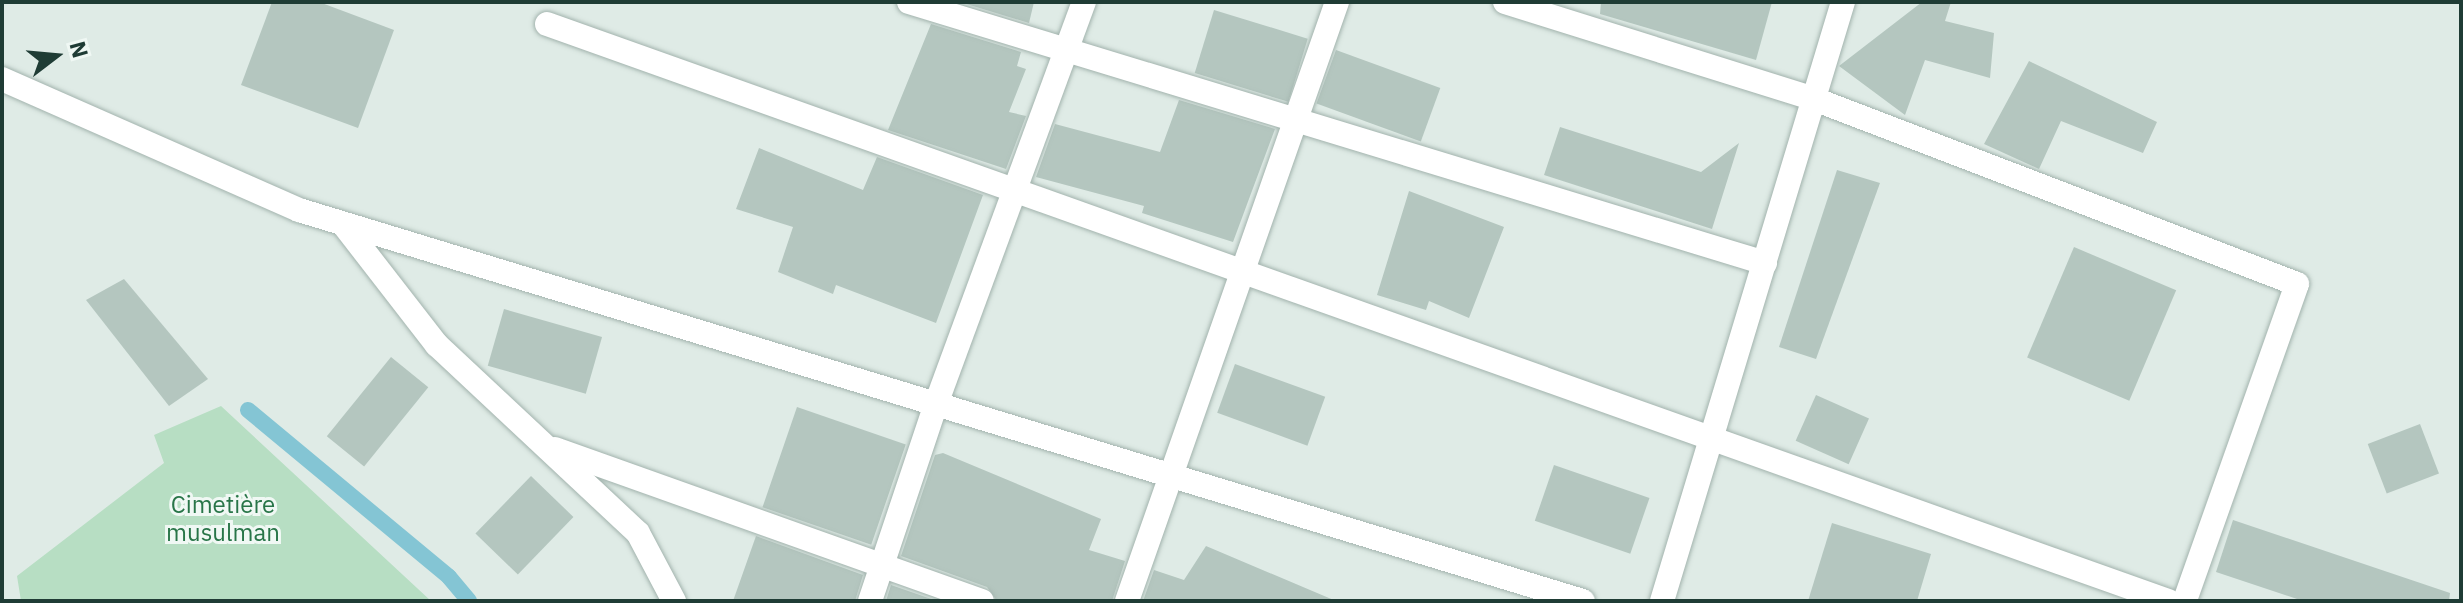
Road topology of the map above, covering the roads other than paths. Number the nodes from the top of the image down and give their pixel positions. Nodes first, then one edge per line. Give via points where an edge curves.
1 (909, 2) edge
2 (1084, 2) edge
3 (1337, 2) edge
4 (1505, 2) edge
5 (1843, 2) edge
6 (547, 24) dead end
7 (1067, 50) junction
8 (2, 79) edge
9 (1814, 99) junction
10 (1296, 119) junction
11 (1015, 191) junction
12 (343, 224) junction
13 (1765, 263) junction
14 (1242, 271) junction
15 (936, 404) junction
16 (1712, 438) junction
17 (548, 446) junction
18 (1172, 476) junction
19 (880, 566) junction
20 (674, 601) edge
21 (870, 601) edge
22 (982, 601) edge
23 (1127, 601) edge
24 (1583, 601) edge
25 (1662, 601) edge
26 (2168, 601) edge
27 (2185, 601) edge

1 - 7 street
2 - 7 street
3 - 10 street
4 - 9 street
5 - 9 street
6 - 11 street
7 - 10 street
7 - 11 street
8 - 12 street via 299,210
9 - 13 street
9 - 27 street via 2297,284
10 - 13 street
10 - 14 street
11 - 14 street
11 - 15 street
12 - 15 street
12 - 17 street via 437,345
13 - 16 street
14 - 16 street
14 - 18 street
15 - 18 street
15 - 19 street
16 - 25 street
16 - 26 street
17 - 19 street
17 - 20 street via 638,533
18 - 23 street
18 - 24 street
19 - 21 street
19 - 22 street

